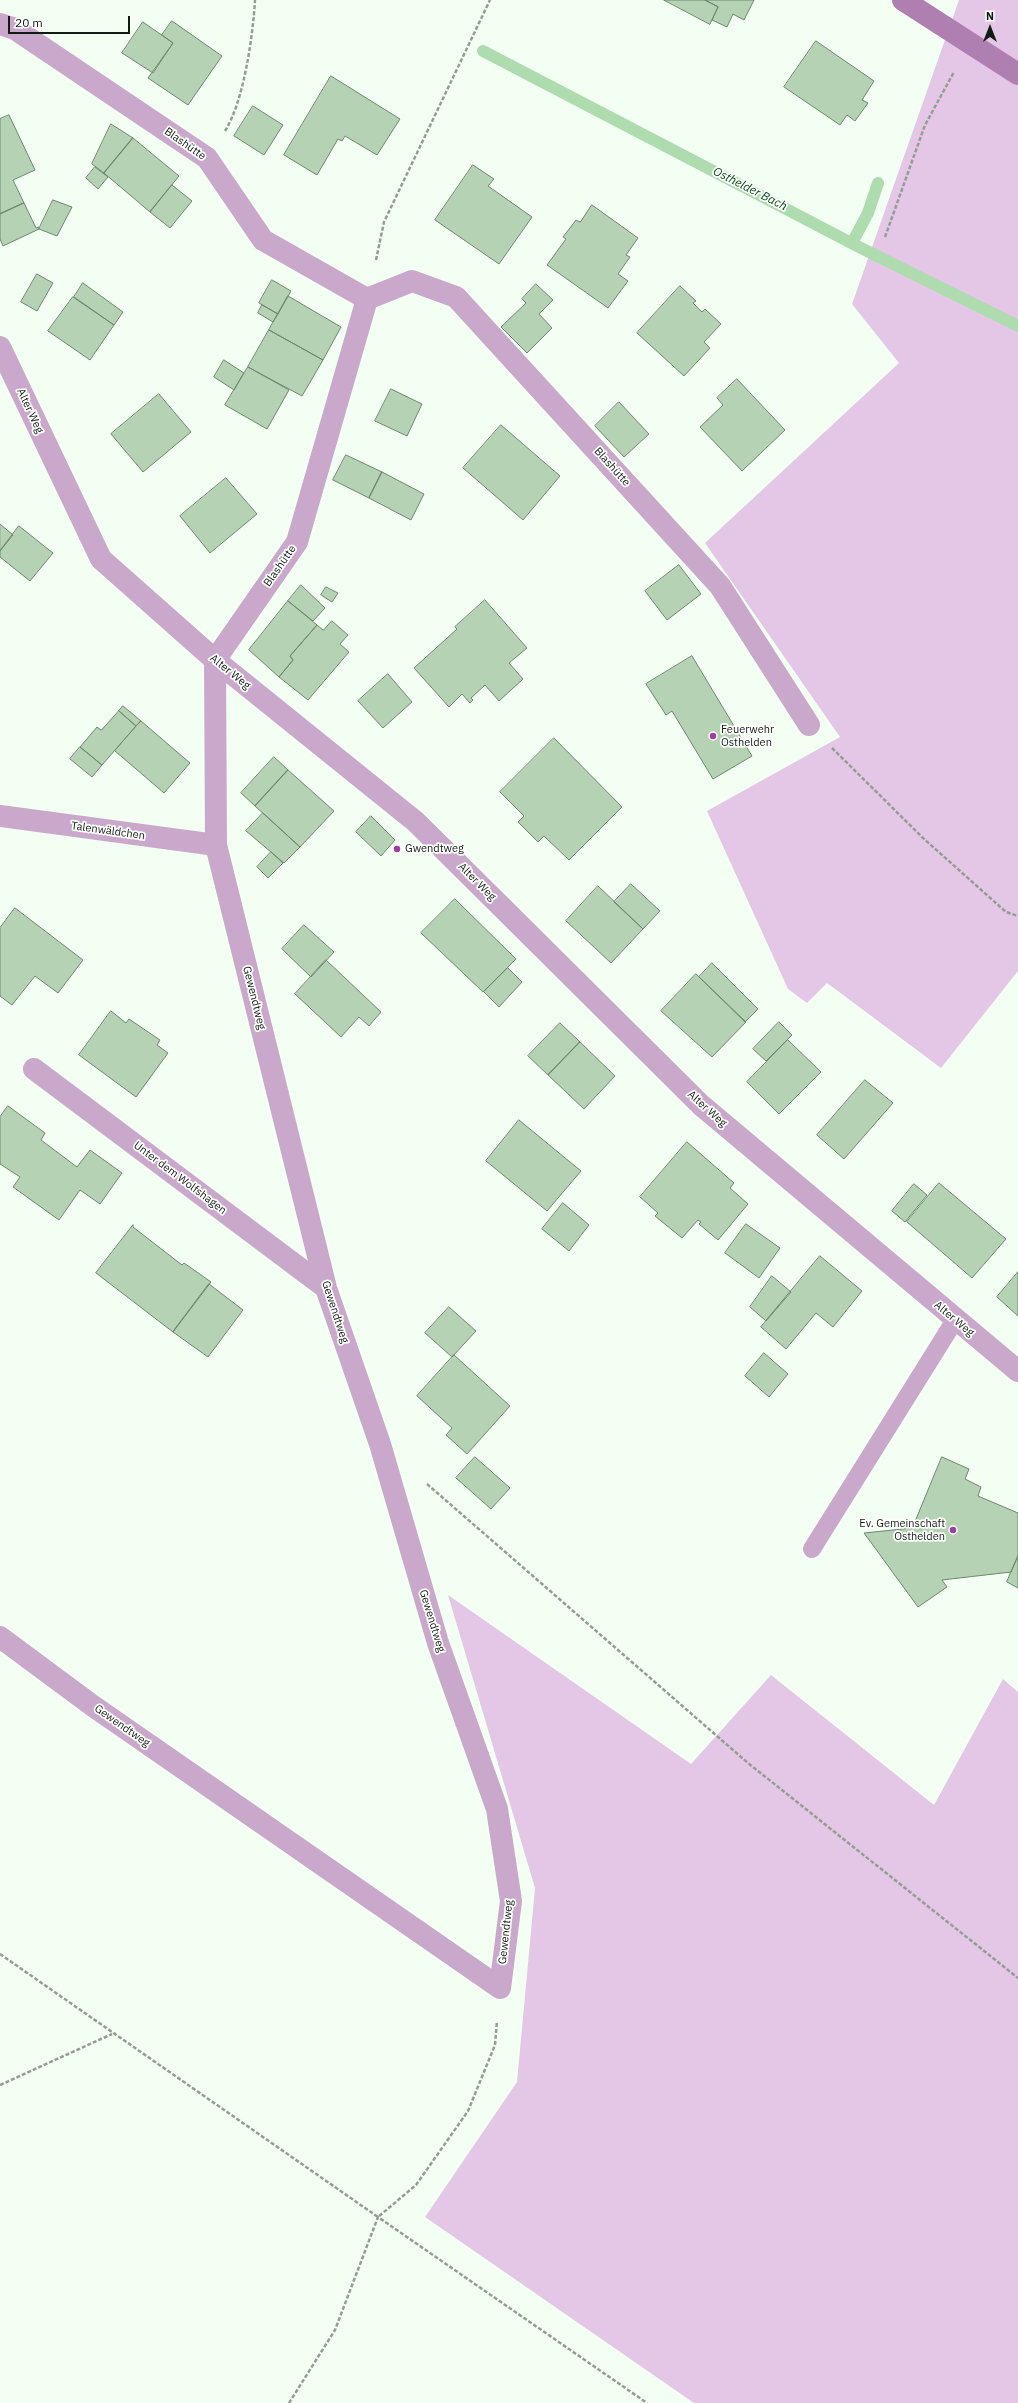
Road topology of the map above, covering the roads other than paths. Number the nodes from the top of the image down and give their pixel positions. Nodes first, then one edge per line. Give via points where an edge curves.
1 (903, 0) edge
2 (0, 24) edge
3 (1018, 74) edge
4 (368, 300) junction
5 (0, 347) edge
6 (215, 660) junction
7 (809, 725) road end
8 (0, 816) edge
9 (216, 845) junction
10 (34, 1069) dead end
11 (326, 1288) junction
12 (955, 1320) junction
13 (1018, 1371) edge
14 (812, 1548) dead end
15 (0, 1637) edge

1 - 3 main road
2 - 4 street, Blashütte via 15,28 208,158 263,240
4 - 6 street, Blashütte via 297,542
4 - 7 street, Blashütte via 412,281 456,297 720,586
5 - 6 street, Alter Weg via 100,559
6 - 9 street, Gewendtweg
6 - 12 street, Alter Weg via 416,822 701,1105
8 - 9 street, Talenwäldchen
9 - 11 street, Gewendtweg
10 - 11 street, Unter dem Wolfshagen
11 - 15 street, Gewendtweg via 380,1444 438,1643 497,1809 511,1901 500,1988 119,1724
12 - 13 street, Alter Weg
12 - 14 lane

